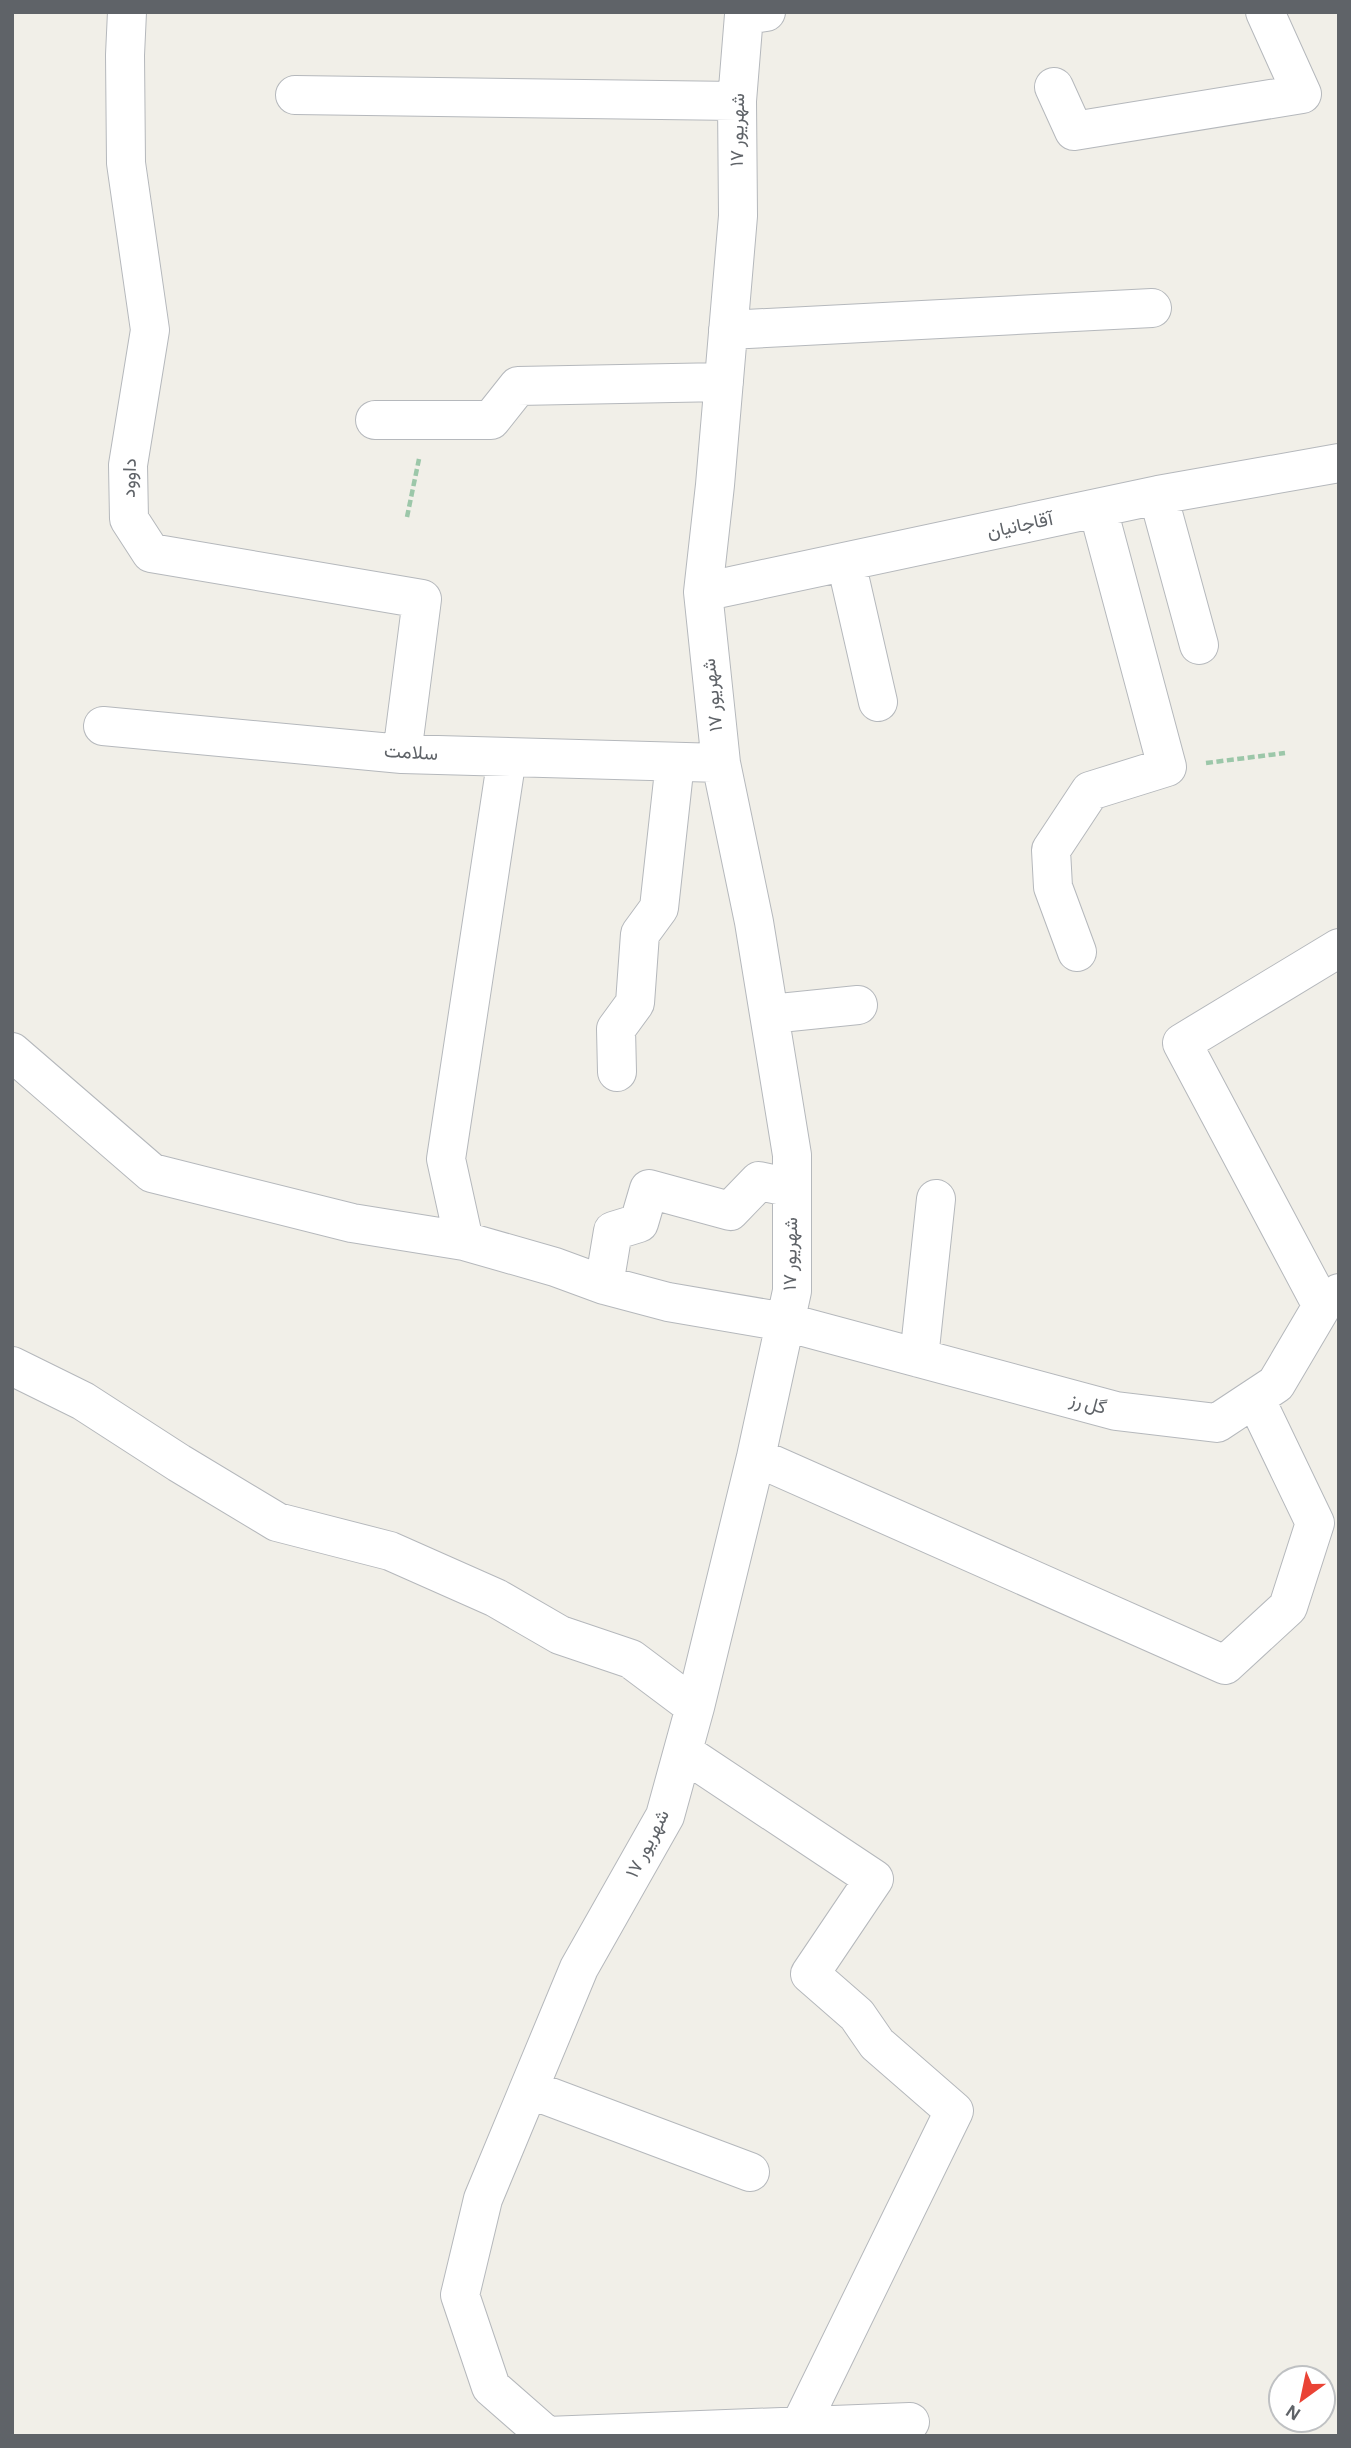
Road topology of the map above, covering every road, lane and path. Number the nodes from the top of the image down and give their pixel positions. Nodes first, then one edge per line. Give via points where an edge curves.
1 (127, 12) edge
2 (766, 12) edge
3 (1265, 12) edge
4 (1054, 88) dead end
5 (295, 95) dead end
6 (737, 100) junction
7 (1152, 308) dead end
8 (728, 330) junction
9 (724, 382) junction
10 (375, 420) dead end
11 (427, 420) junction
12 (1339, 463) edge
13 (1158, 495) junction
14 (1098, 509) junction
15 (407, 517) dead end
16 (846, 562) junction
17 (703, 592) junction
18 (1199, 645) dead end
19 (878, 702) dead end
20 (103, 726) dead end
21 (1285, 753) dead end
22 (402, 754) junction
23 (508, 757) junction
24 (675, 762) junction
25 (721, 764) junction
26 (1167, 768) junction
27 (1339, 948) edge
28 (1077, 952) dead end
29 (858, 1005) dead end
30 (769, 1014) junction
31 (12, 1052) edge
32 (617, 1072) dead end
33 (792, 1188) junction
34 (936, 1199) dead end
35 (464, 1241) junction
36 (604, 1285) junction
37 (1330, 1300) edge
38 (785, 1322) junction
39 (919, 1358) junction
40 (12, 1366) edge
41 (1255, 1398) junction
42 (756, 1457) junction
43 (695, 1707) junction
44 (683, 1752) junction
45 (529, 2089) junction
46 (750, 2172) dead end
47 (910, 2422) dead end
48 (800, 2426) junction
49 (547, 2436) edge

1 - 22 street, داوود via 126,163 150,330 128,465 129,519 151,553 422,599
2 - 6 street, ۱۷ شهریور via 744,15
3 - 4 street via 1302,94 1074,131
5 - 6 street
6 - 8 street, ۱۷ شهریور via 737,216
7 - 8 street
8 - 9 street, ۱۷ شهریور
9 - 11 street via 518,386 491,420
9 - 17 street, ۱۷ شهریور
10 - 11 street
11 - 15 path
12 - 13 street, آقاجانیان
13 - 14 street, آقاجانیان
13 - 18 street
14 - 16 street, آقاجانیان
14 - 26 street
16 - 17 street, آقاجانیان
16 - 19 street
17 - 25 street, ۱۷ شهریور
20 - 22 street, سلامت
21 - 26 path
22 - 23 street, سلامت
23 - 24 street, سلامت
23 - 35 street via 446,1159
24 - 25 street, سلامت
24 - 32 street via 659,908 640,934 635,1003 616,1029
25 - 30 street, ۱۷ شهریور
26 - 28 street via 1090,791 1051,850 1053,887
27 - 37 street via 1182,1043
29 - 30 street
30 - 33 street, ۱۷ شهریور via 792,1155
31 - 35 street, گل رز via 152,1172 352,1223
33 - 36 street via 759,1181 730,1211 649,1189 639,1223 613,1231
33 - 38 street, ۱۷ شهریور via 792,1291
34 - 39 street
35 - 36 street, گل رز
36 - 38 street, گل رز via 668,1302
37 - 41 street, گل رز via 1276,1384
38 - 39 street, گل رز
38 - 42 street, ۱۷ شهریور
39 - 41 street, گل رز via 1116,1412 1217,1423
40 - 43 street via 83,1401 277,1522 390,1551 496,1598 560,1634 631,1659
41 - 42 street via 1315,1522 1288,1607 1225,1665
42 - 43 street, ۱۷ شهریور
43 - 44 street, ۱۷ شهریور
44 - 45 street, ۱۷ شهریور via 665,1816 579,1968
44 - 48 street via 874,1879 810,1974 857,2015 877,2043 954,2111
45 - 46 street
45 - 49 street, ۱۷ شهریور via 483,2199 460,2295 491,2387
47 - 48 street, ۱۷ شهریور
48 - 49 street, ۱۷ شهریور

